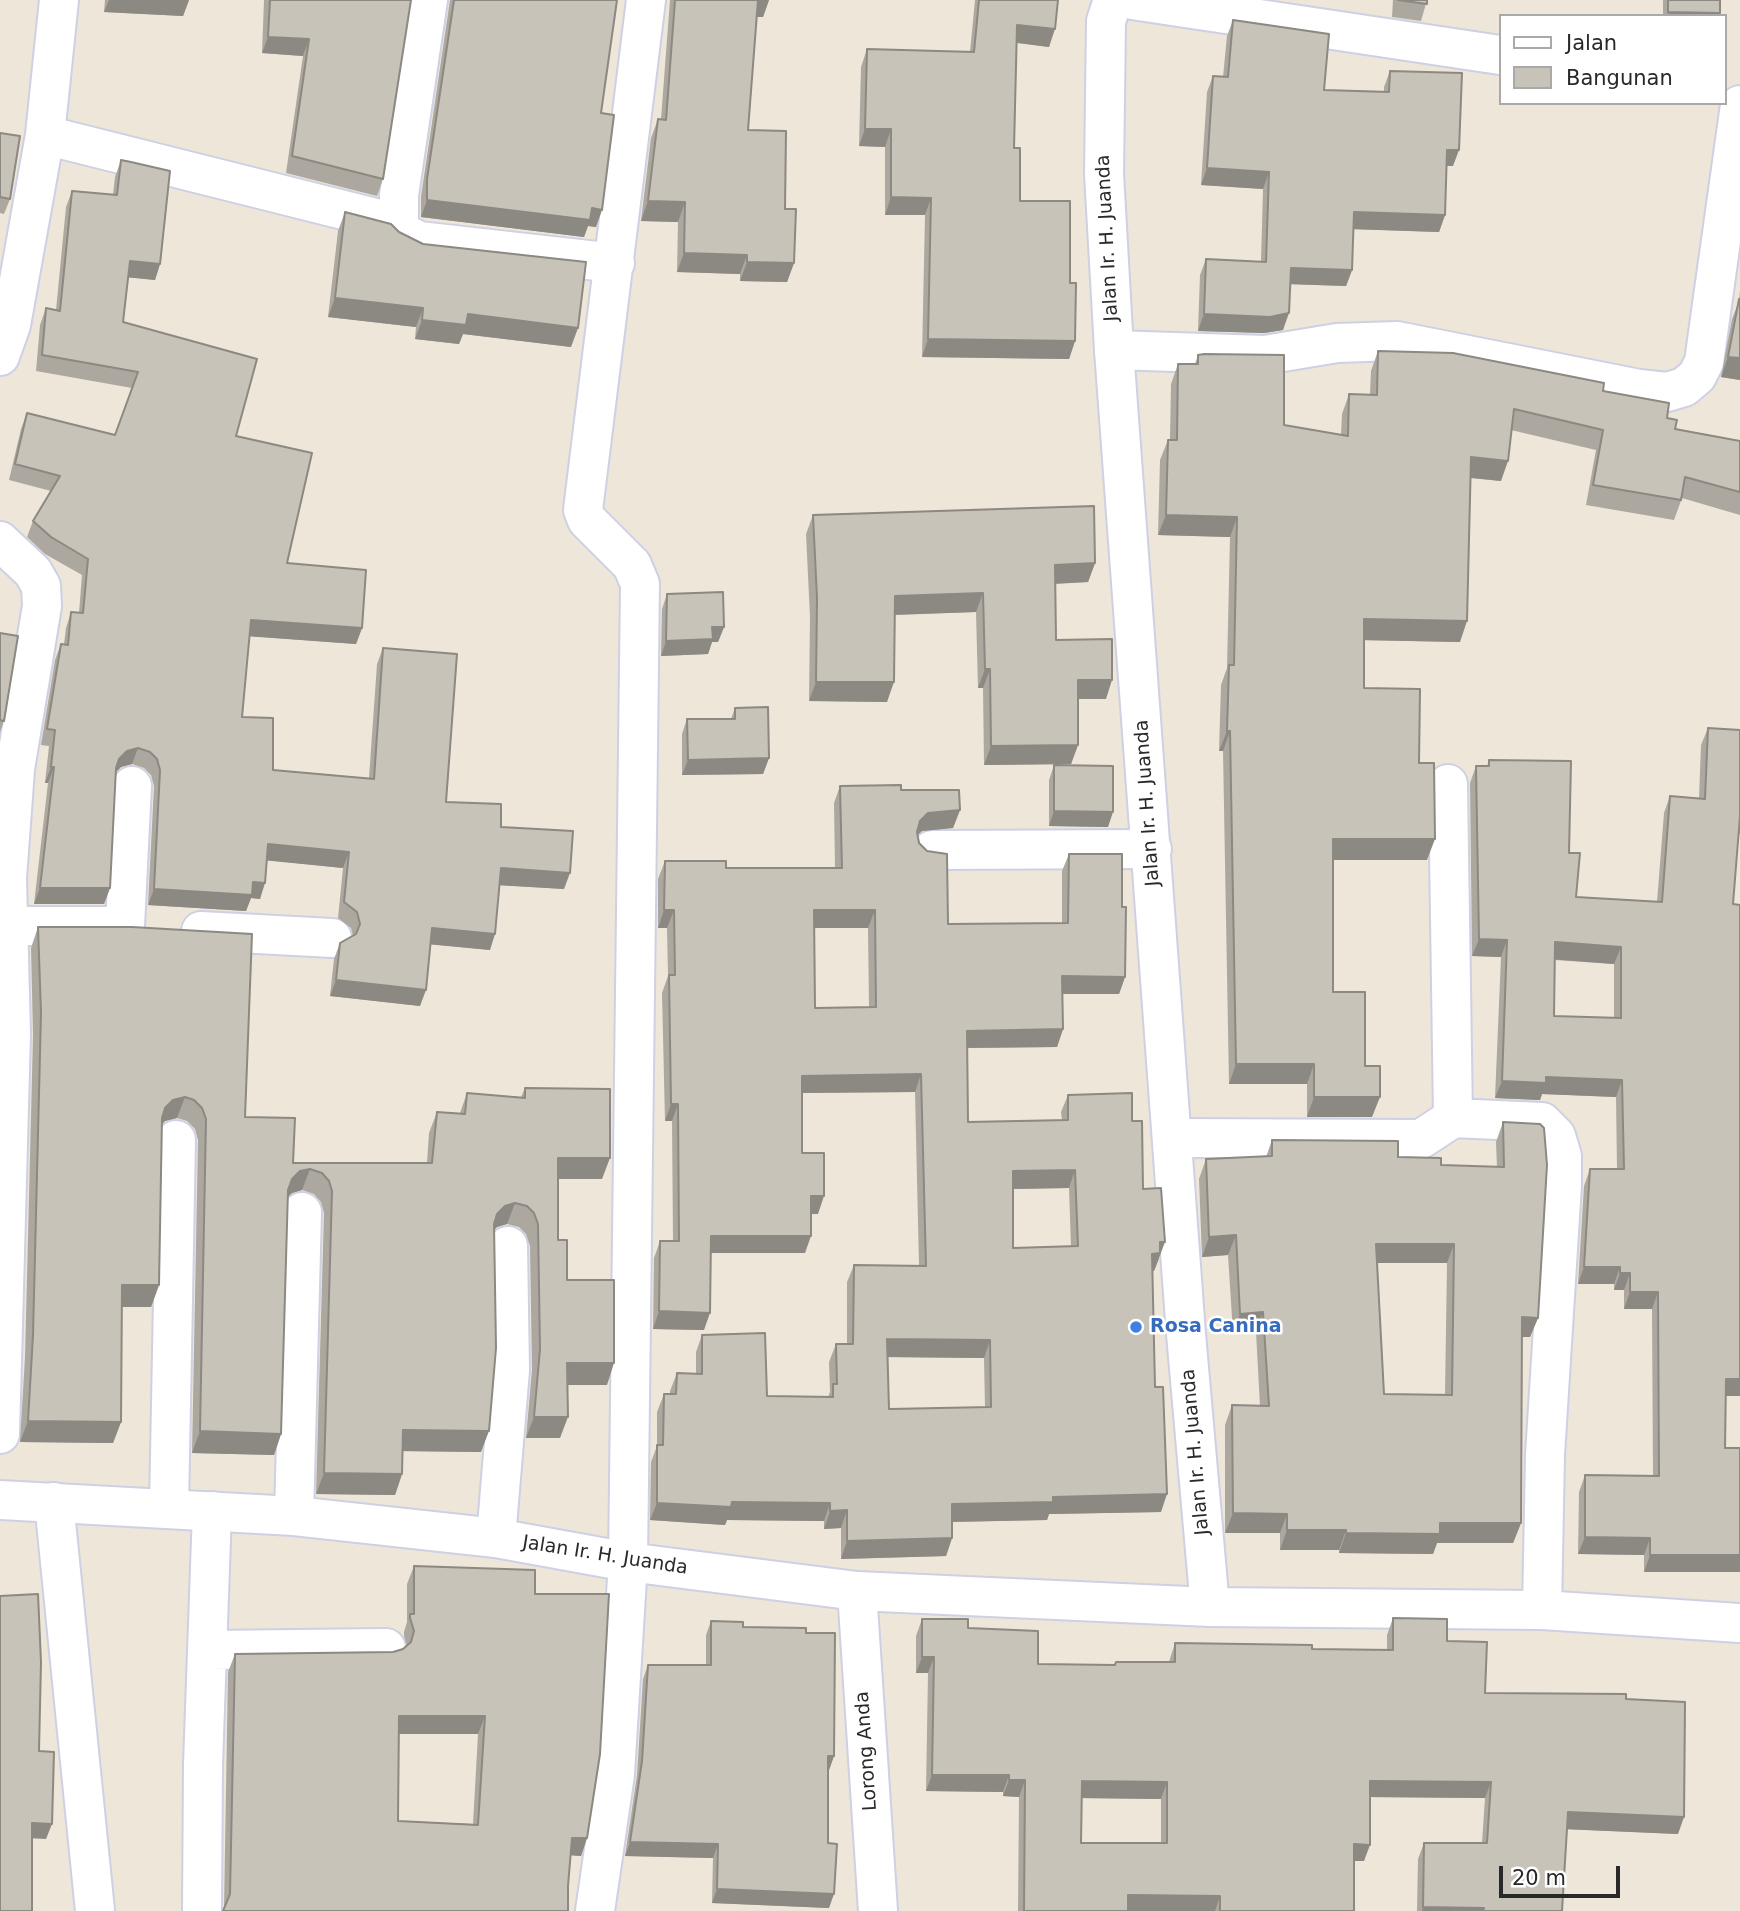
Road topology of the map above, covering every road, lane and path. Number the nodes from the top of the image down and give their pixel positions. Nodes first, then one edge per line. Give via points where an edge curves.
1 (59, 0) edge
2 (428, 0) edge
3 (646, 0) edge
4 (1113, 0) edge
5 (1132, 0) edge
6 (1498, 55) edge
7 (1740, 105) edge
8 (45, 135) junction
9 (399, 224) junction
10 (615, 263) junction
11 (1114, 349) junction
12 (0, 356) edge
13 (0, 541) edge
14 (1448, 784) dead end
15 (132, 786) dead end
16 (1152, 849) junction
17 (932, 850) edge
18 (3, 878) edge
19 (7, 926) junction
20 (125, 926) junction
21 (332, 938) dead end
22 (5, 1034) edge
23 (5, 1118) edge
24 (1453, 1118) junction
25 (1172, 1138) junction
26 (176, 1140) dead end
27 (302, 1212) dead end
28 (508, 1246) dead end
29 (0, 1434) edge
30 (0, 1500) edge
31 (54, 1502) junction
32 (169, 1509) junction
33 (212, 1511) junction
34 (294, 1516) junction
35 (496, 1538) junction
36 (628, 1562) junction
37 (857, 1591) junction
38 (1210, 1607) junction
39 (1542, 1610) junction
40 (1740, 1623) edge
41 (386, 1648) dead end
42 (208, 1650) junction
43 (94, 1911) edge
44 (202, 1911) edge
45 (595, 1911) edge
46 (878, 1911) edge

1 - 8 street
2 - 9 street via 399,195
3 - 10 street
4 - 11 street, Jalan Ir. H. Juanda via 1106,21 1104,174
5 - 6 street
7 - 11 street via 1704,362 1684,387 1667,392 1639,388 1397,341 1337,343 1265,355
8 - 9 street
8 - 12 street via 11,325
9 - 10 street via 408,237 419,241
10 - 36 street via 583,510 587,520 632,565 640,584
11 - 16 street, Jalan Ir. H. Juanda
13 - 18 street via 33,572 41,586 42,606 15,769
14 - 24 street
15 - 20 street
16 - 17 street
16 - 25 street, Jalan Ir. H. Juanda
18 - 19 street
19 - 20 street
19 - 22 street
20 - 21 street
22 - 23 street
23 - 29 street
24 - 25 street via 1420,1139
24 - 39 street via 1542,1122 1556,1136 1562,1156 1545,1455
25 - 38 street, Jalan Ir. H. Juanda
26 - 32 street
27 - 34 street
28 - 35 street via 510,1370
30 - 31 street, Jalan Ir. H. Juanda
31 - 32 street, Jalan Ir. H. Juanda
31 - 43 street
32 - 33 street, Jalan Ir. H. Juanda
33 - 34 street, Jalan Ir. H. Juanda
33 - 42 street
34 - 35 street, Jalan Ir. H. Juanda
35 - 36 street, Jalan Ir. H. Juanda
36 - 37 street, Jalan Ir. H. Juanda
36 - 45 street via 615,1774
37 - 38 street, Jalan Ir. H. Juanda
37 - 46 street, Lorong Anda
38 - 39 street, Jalan Ir. H. Juanda
39 - 40 street, Jalan Ir. H. Juanda
41 - 42 street
42 - 44 street

